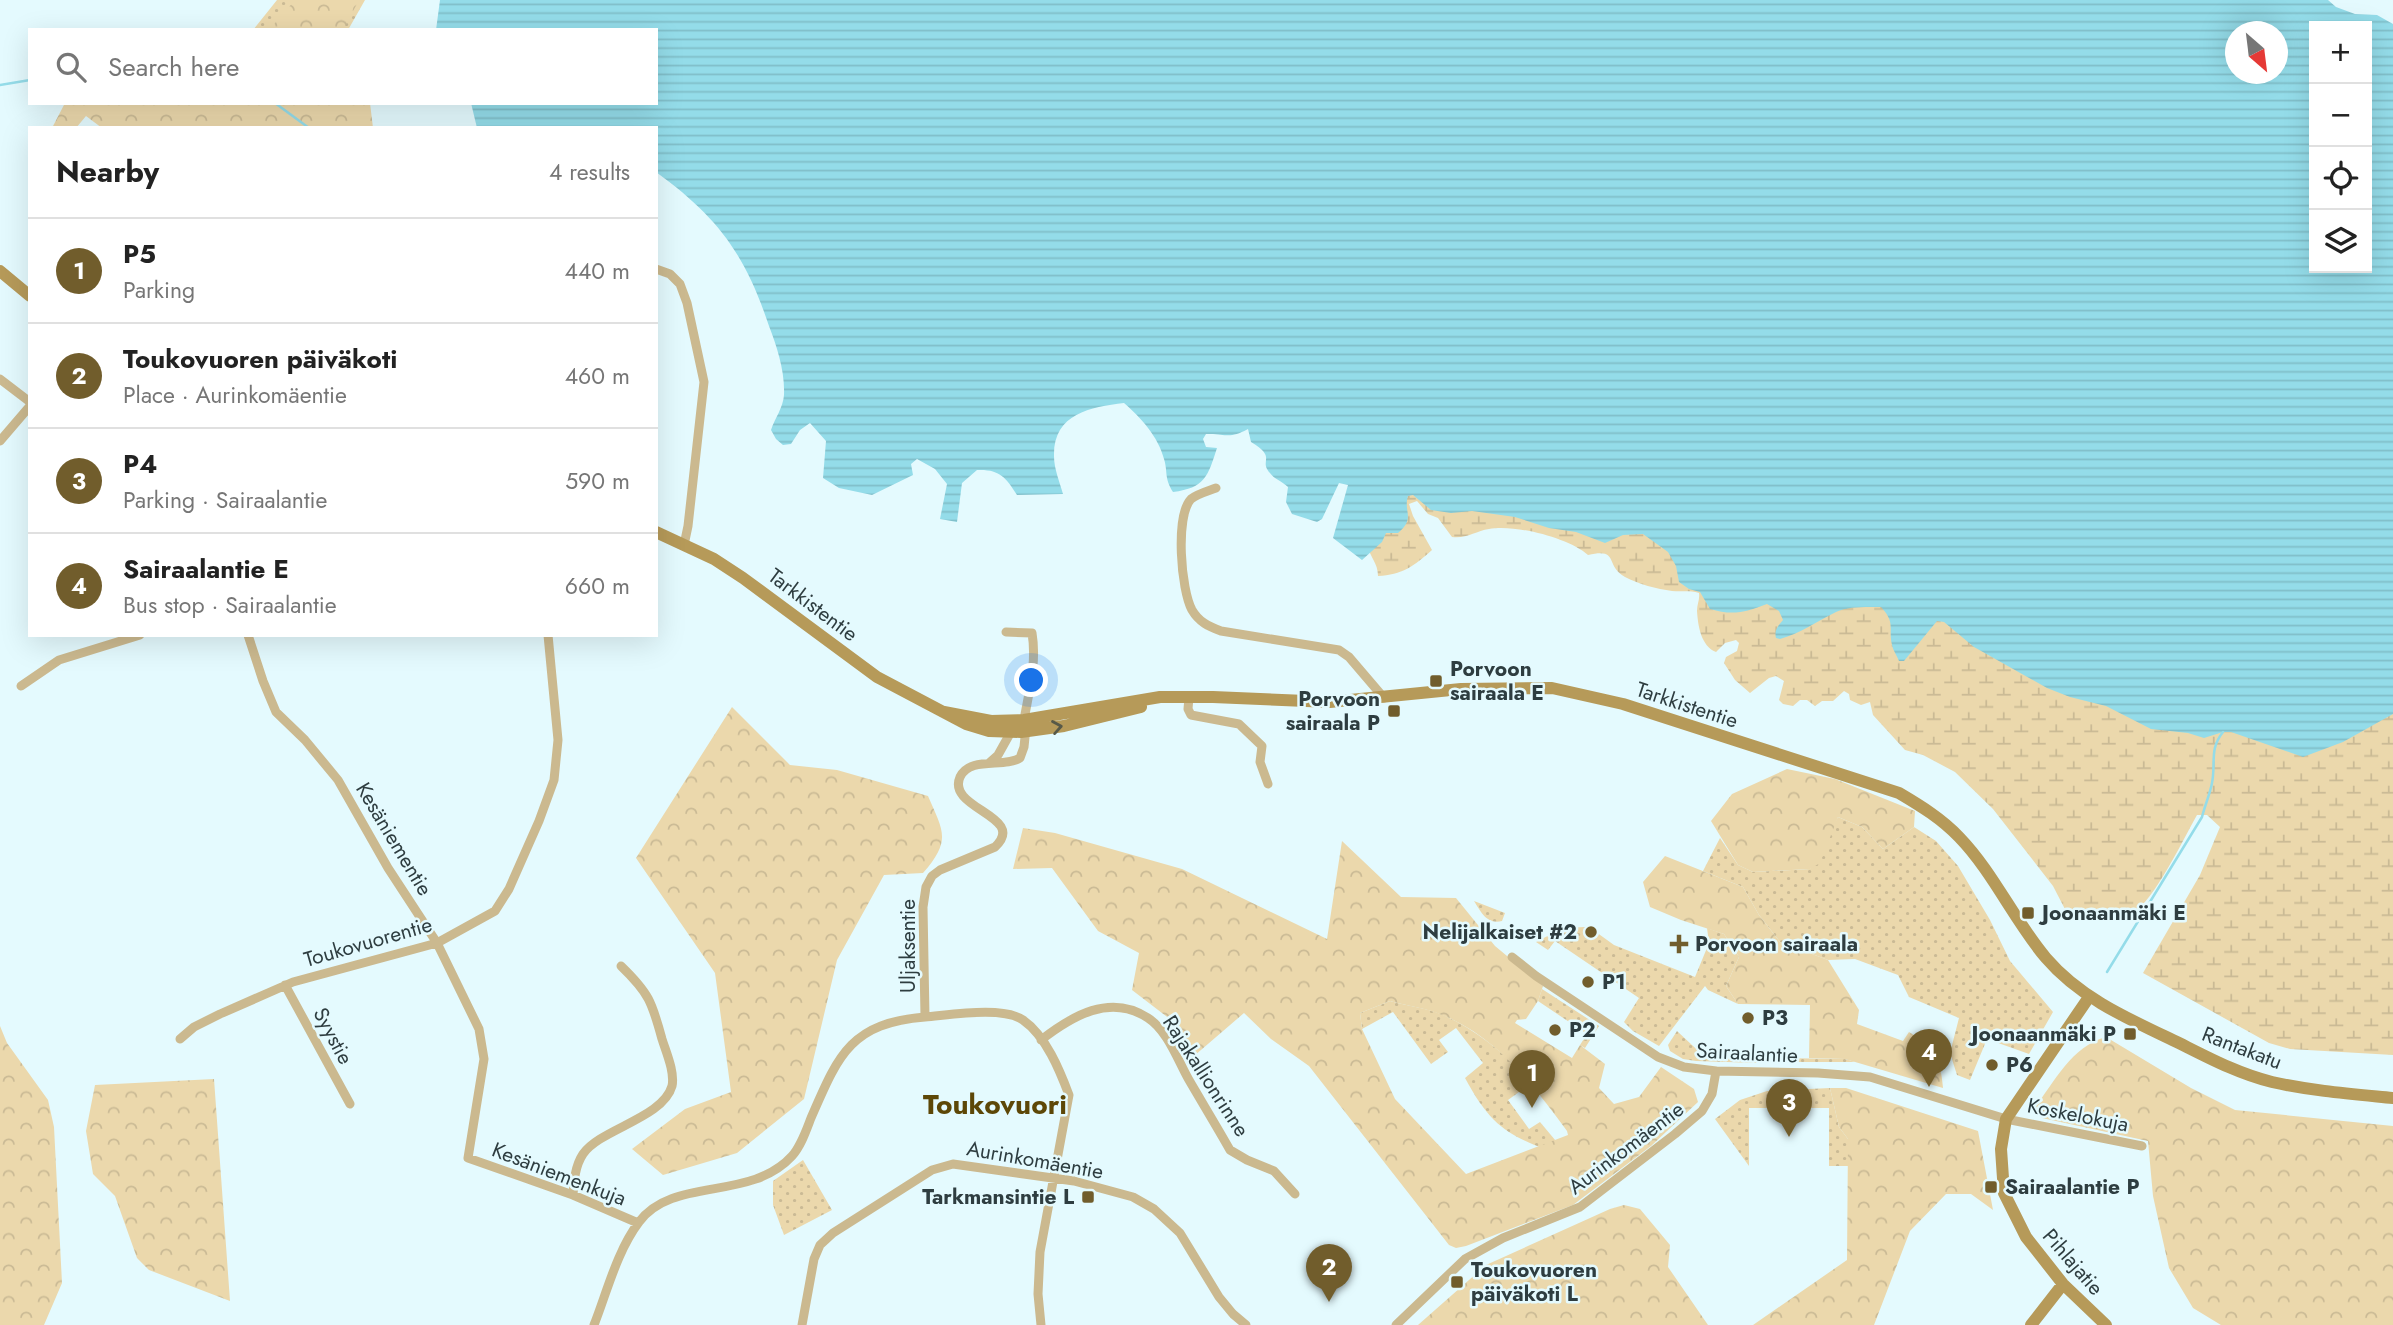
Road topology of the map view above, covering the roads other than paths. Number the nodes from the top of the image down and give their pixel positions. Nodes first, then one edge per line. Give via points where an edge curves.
1 (658, 270) edge
2 (0, 271) edge
3 (28, 294) edge
4 (0, 379) edge
5 (28, 402) edge
6 (28, 406) edge
7 (0, 441) edge
8 (1216, 488) dead end
9 (658, 533) edge
10 (684, 544) junction
11 (1006, 632) dead end
12 (134, 637) edge
13 (249, 637) edge
14 (548, 637) edge
15 (21, 686) dead end
16 (1189, 697) junction
17 (1384, 698) junction
18 (944, 712) junction
19 (1025, 726) junction
20 (1009, 733) junction
21 (989, 763) junction
22 (1268, 784) dead end
23 (437, 943) junction
24 (1512, 957) dead end
25 (621, 965) dead end
26 (285, 985) junction
27 (2089, 997) junction
28 (925, 1017) junction
29 (180, 1038) dead end
30 (1041, 1040) junction
31 (1716, 1071) junction
32 (2393, 1098) edge
33 (350, 1104) dead end
34 (2007, 1119) junction
35 (2142, 1146) dead end
36 (468, 1158) joint
37 (1053, 1179) junction
38 (1295, 1194) dead end
39 (573, 1195) junction
40 (638, 1223) junction
41 (2063, 1284) junction
42 (594, 1325) edge
43 (802, 1325) edge
44 (1041, 1325) edge
45 (1246, 1325) edge
46 (1396, 1325) edge
47 (2031, 1325) edge
48 (2106, 1325) edge

1 - 10 street via 680,284 704,382
2 - 3 street
4 - 5 street
6 - 7 street
8 - 17 street via 1192,498 1184,510 1181,532 1185,593 1204,625 1339,650
9 - 10 street, Tarkkistentie
10 - 18 street, Tarkkistentie via 743,578 877,677
11 - 19 street via 1032,633 1035,653
12 - 15 street via 59,660
13 - 23 street, Kesäniementie via 276,712 338,780 387,868
14 - 23 street, Toukovuorentie via 558,740 554,780 543,811 495,911
16 - 17 street, Tarkkistentie via 1330,702
16 - 19 street, Tarkkistentie via 1096,719
16 - 22 street via 1191,715 1239,724 1262,746 1260,762
17 - 27 street, Tarkkistentie via 1461,689 1552,688 1623,704 1899,793 1928,810 1961,839 2047,958
18 - 19 street, Tarkkistentie
18 - 20 street, Tarkkistentie via 977,728
19 - 20 street, Tarkkistentie
19 - 21 street, Uljaksentie via 1020,758
20 - 21 street, Uljaksentie
21 - 28 street, Uljaksentie via 964,772 959,786 967,801 1002,827 1000,842 940,870 932,876 923,897
23 - 26 street, Toukovuorentie
23 - 36 street, Kesäniementie via 479,1029 484,1059
24 - 31 street, Sairaalantie via 1658,1058
25 - 39 street via 643,987 653,1006 672,1086 646,1114 587,1149 575,1171
26 - 29 street, Toukovuorentie
26 - 33 street, Syystie
27 - 32 street, Rantakatu via 2259,1078 2315,1090
27 - 34 street, Pihlajatie
28 - 30 street via 1001,1013 1023,1020
28 - 40 street, Uljaksentie via 880,1025 847,1048 792,1156 766,1177 663,1202
30 - 37 street via 1069,1095
30 - 38 street, Rajakallionrinne via 1100,1006 1126,1009 1149,1019 1166,1039 1230,1150 1274,1171
31 - 34 street, Sairaalantie via 1870,1077
31 - 46 street, Aurinkomäentie via 1712,1094 1702,1111 1675,1134 1580,1207 1503,1237 1465,1259
34 - 35 street, Koskelokuja
34 - 41 street, Pihlajatie via 2001,1149 2004,1193 2026,1237
36 - 39 street, Kesäniemenkuja
37 - 43 street, Aurinkomäentie via 953,1164 932,1170 820,1245
37 - 44 street via 1040,1252
37 - 45 street, Aurinkomäentie via 1133,1197 1154,1209 1180,1233 1219,1297
39 - 40 street, Kesäniemenkuja
40 - 42 street, Uljaksentie
41 - 47 street
41 - 48 street, Pihlajatie

